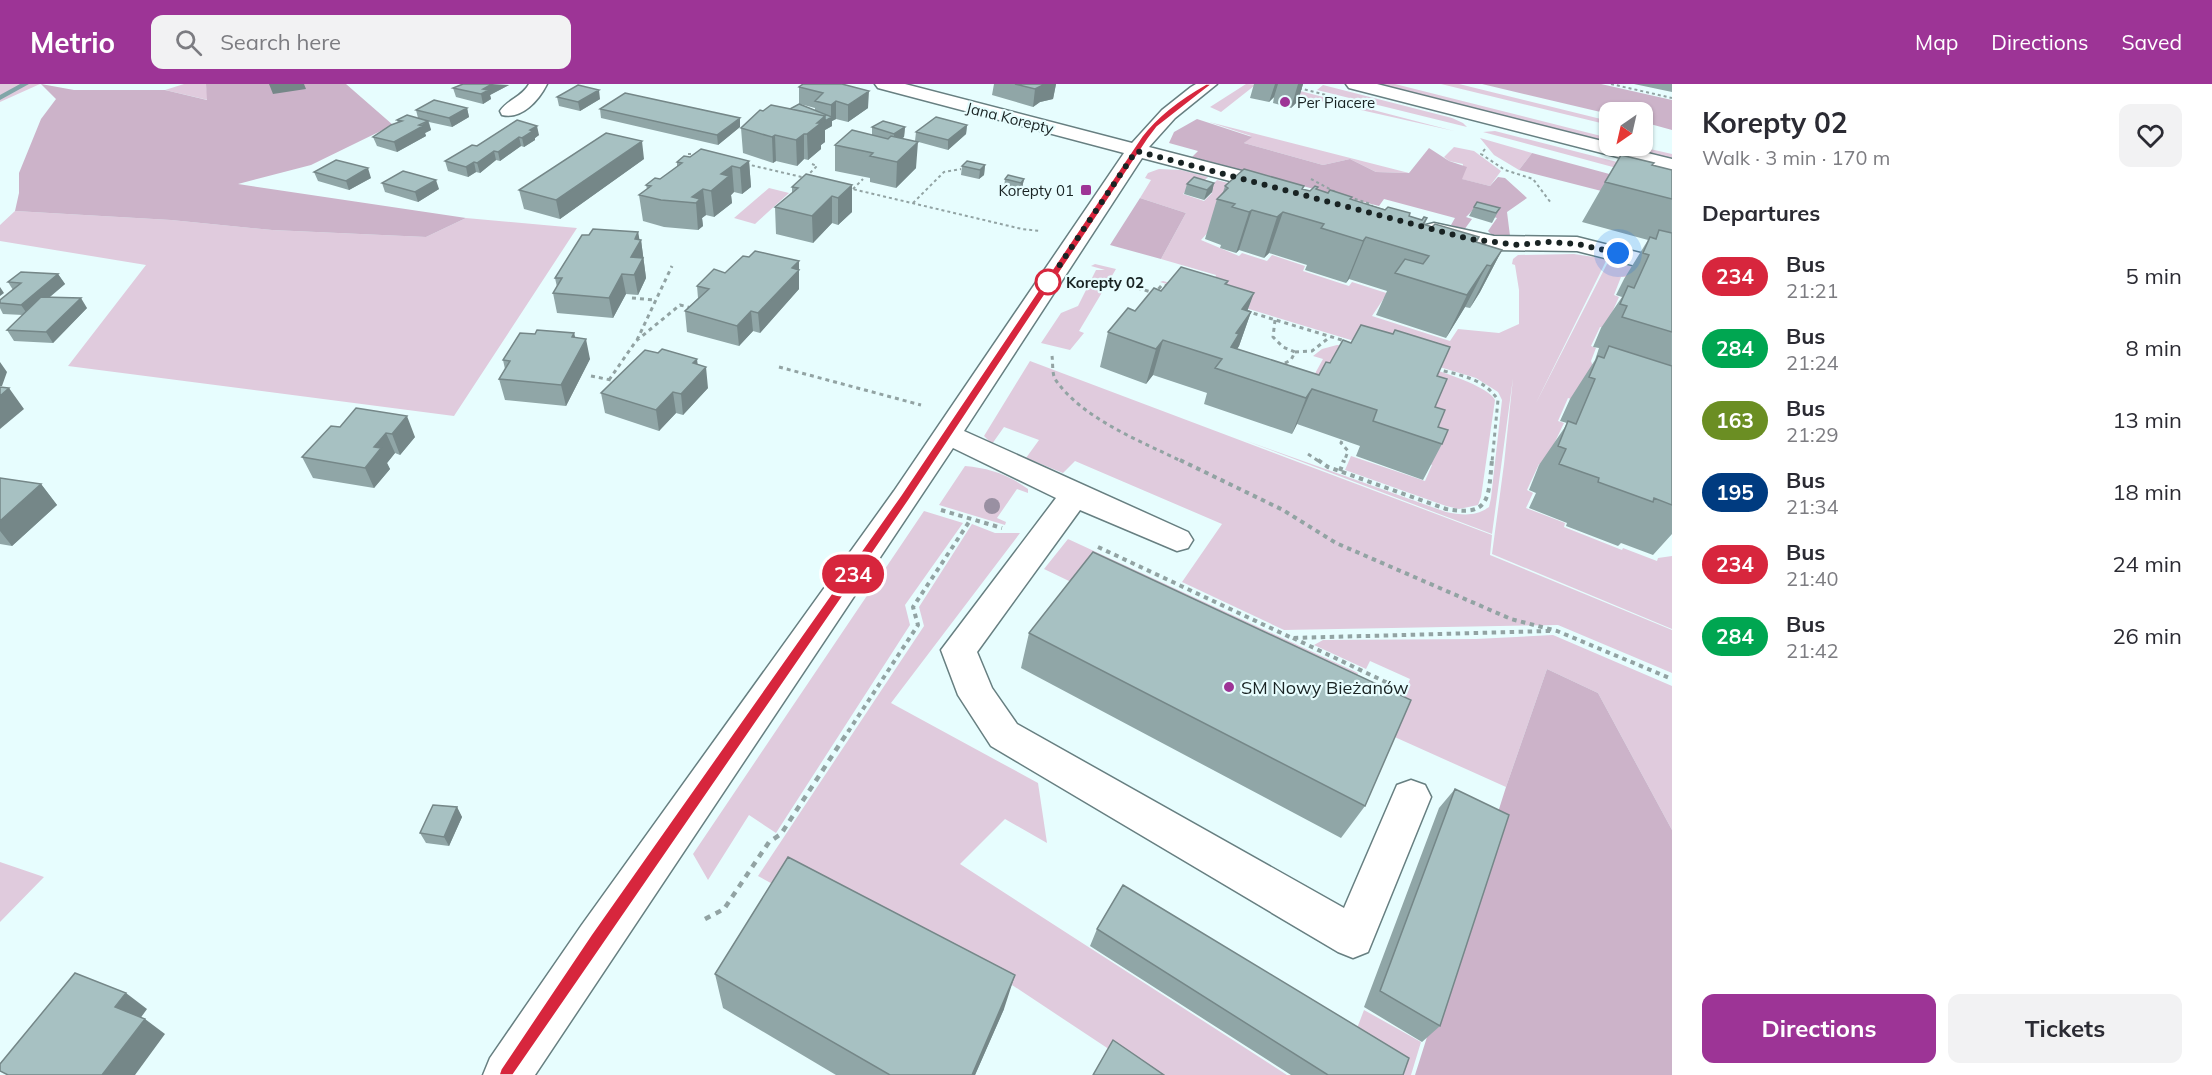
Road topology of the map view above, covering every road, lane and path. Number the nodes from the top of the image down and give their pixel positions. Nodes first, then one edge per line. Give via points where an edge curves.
1 (538, 84) edge
2 (884, 84) edge
3 (1208, 84) edge
4 (1310, 84) edge
5 (1355, 84) edge
6 (1410, 84) edge
7 (1611, 84) edge
8 (1297, 92) dead end
9 (1672, 98) edge
10 (509, 111) dead end
11 (1599, 131) edge
12 (1479, 142) dead end
13 (1653, 145) edge
14 (1672, 149) edge
15 (1136, 151) junction
16 (703, 153) edge
17 (688, 154) edge
18 (737, 161) edge
19 (765, 162) edge
20 (812, 164) dead end
21 (1672, 165) edge
22 (760, 167) junction
23 (961, 169) edge
24 (805, 178) junction
25 (812, 179) edge
26 (863, 179) edge
27 (1300, 184) joint
28 (842, 186) edge
29 (853, 189) junction
30 (1551, 203) dead end
31 (913, 204) junction
32 (1375, 213) joint
33 (1044, 232) dead end
34 (672, 266) dead end
35 (1672, 268) edge
36 (1137, 288) dead end
37 (1174, 288) edge
38 (632, 298) edge
39 (654, 300) junction
40 (1242, 310) edge
41 (702, 311) edge
42 (1275, 320) junction
43 (1330, 337) junction
44 (636, 341) junction
45 (1353, 344) edge
46 (1295, 352) junction
47 (1052, 356) dead end
48 (1278, 366) edge
49 (779, 367) dead end
50 (1433, 368) edge
51 (591, 376) dead end
52 (609, 380) junction
53 (618, 382) edge
54 (921, 405) dead end
55 (947, 434) junction
56 (1342, 441) dead end
57 (1308, 454) dead end
58 (1340, 471) junction
59 (1076, 495) junction
60 (939, 509) dead end
61 (971, 519) junction
62 (1052, 526) junction
63 (1177, 540) dead end
64 (1557, 631) junction
65 (1292, 638) junction
66 (1672, 679) edge
67 (1394, 686) dead end
68 (1411, 797) dead end
69 (705, 919) dead end
70 (507, 1075) edge

1 - 10 street via 532,96
2 - 15 street, Jana Korepty via 928,92
3 - 15 street via 1154,125
4 - 8 path
5 - 21 street
6 - 11 street
7 - 9 path
12 - 30 path via 1486,147 1482,154 1505,170 1533,179
13 - 14 street
15 - 27 street, Jana Korepty
15 - 55 street
16 - 17 path
18 - 22 path
19 - 22 path
20 - 24 path via 817,166
22 - 24 path
23 - 31 path via 944,172
24 - 25 path
26 - 29 path
27 - 32 path via 1371,204
28 - 29 path
29 - 31 path
31 - 33 path
32 - 35 street via 1470,239 1518,245 1577,244
34 - 39 path
36 - 37 path via 1155,293 1162,285
38 - 39 path
39 - 44 path
40 - 42 path
41 - 44 path via 680,305
42 - 43 path
42 - 46 path via 1273,337
43 - 45 path
43 - 46 path via 1312,351
44 - 52 path
46 - 48 path via 1291,360
47 - 64 path via 1054,377 1102,421 1283,510 1336,543 1510,619
49 - 54 path
50 - 58 path via 1482,383 1498,399 1485,506 1478,511 1446,509
51 - 52 path
52 - 53 path
55 - 59 street
55 - 70 street
56 - 58 path via 1348,451
57 - 58 path
59 - 62 street
59 - 63 street
60 - 61 path
61 - 62 path via 995,528
61 - 69 path via 913,607 918,625 781,834 769,842 724,909
62 - 65 path
62 - 68 street via 959,650 976,694 1004,735 1353,938
64 - 65 path
64 - 66 path
65 - 67 path

